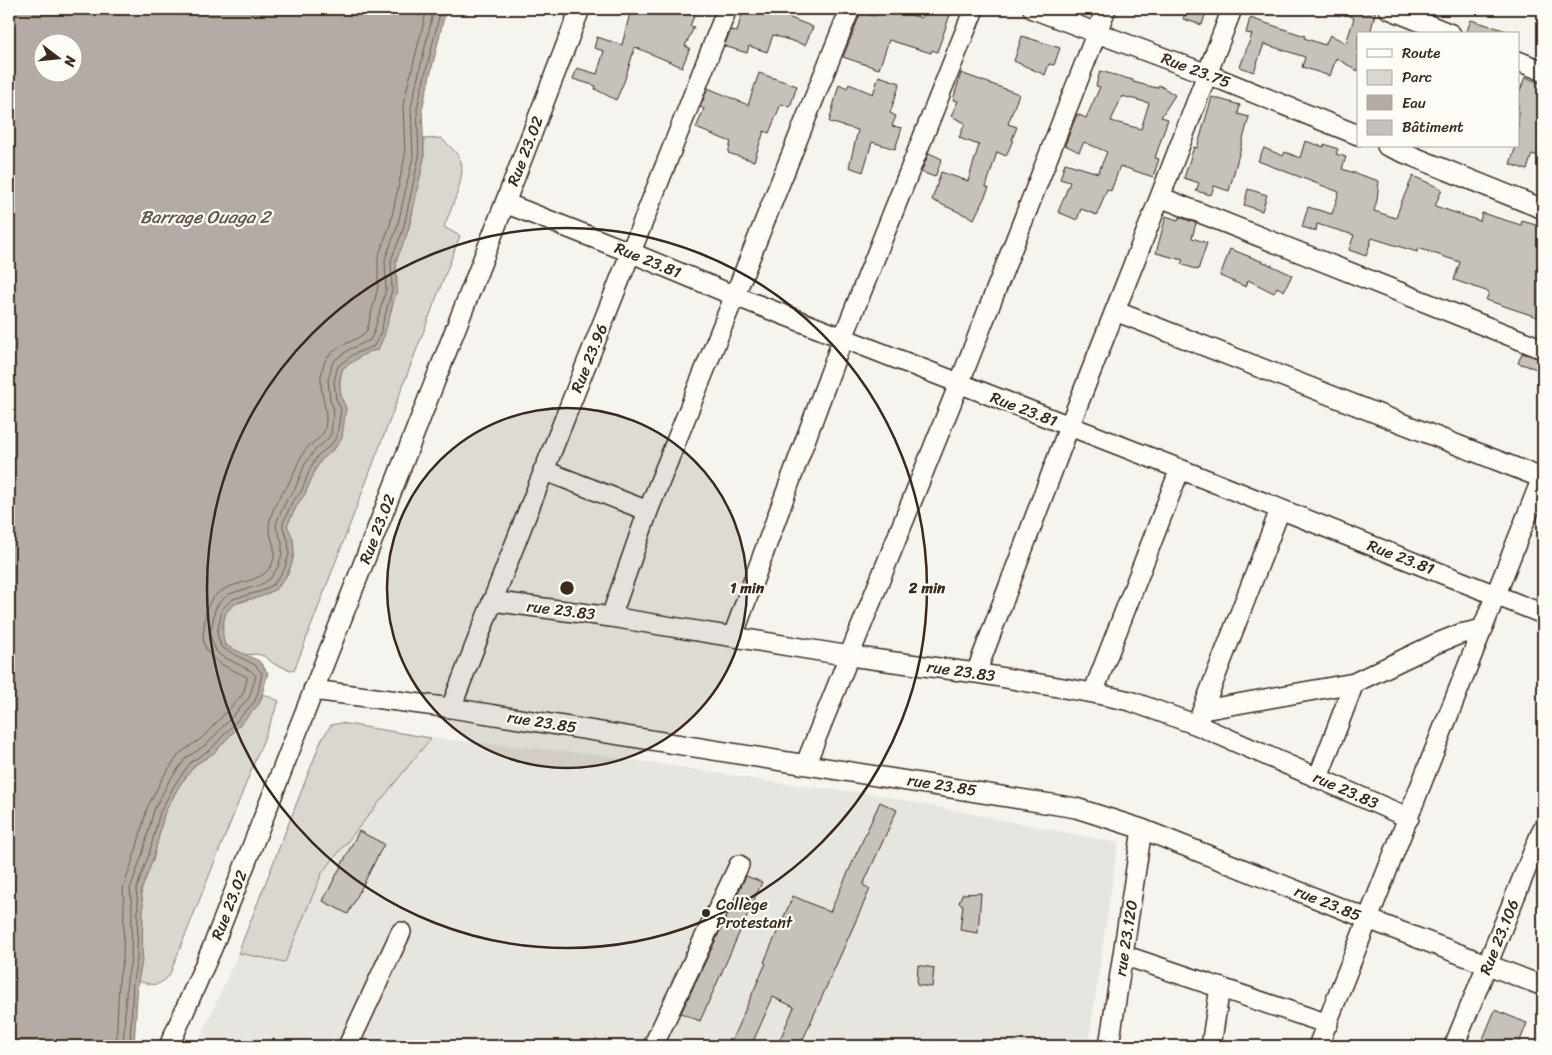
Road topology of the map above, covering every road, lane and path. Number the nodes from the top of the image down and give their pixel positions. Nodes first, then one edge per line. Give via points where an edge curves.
1 (580, 9) edge
2 (728, 9) edge
3 (850, 9) edge
4 (974, 9) edge
5 (1033, 9) edge
6 (1106, 9) edge
7 (1232, 9) edge
8 (1389, 9) edge
9 (1446, 32) edge
10 (1096, 33) junction
11 (1520, 62) edge
12 (1543, 71) edge
13 (1207, 74) junction
14 (1357, 135) edge
15 (1392, 148) edge
16 (1160, 197) junction
17 (505, 203) junction
18 (1543, 209) edge
19 (632, 253) junction
20 (735, 296) junction
21 (1116, 311) junction
22 (843, 338) junction
23 (1543, 349) edge
24 (959, 384) junction
25 (1069, 427) junction
26 (544, 470) junction
27 (1180, 470) junction
28 (1543, 477) edge
29 (1280, 510) junction
30 (648, 511) junction
31 (1497, 595) junction
32 (492, 602) junction
33 (1543, 614) edge
34 (610, 617) junction
35 (1484, 629) junction
36 (733, 636) junction
37 (850, 656) junction
38 (976, 673) junction
39 (1354, 683) junction
40 (313, 690) junction
41 (1093, 693) junction
42 (451, 708) junction
43 (1200, 717) junction
44 (806, 764) junction
45 (1318, 778) junction
46 (1409, 818) junction
47 (1543, 828) edge
48 (1142, 829) junction
49 (739, 865) dead end
50 (1368, 919) junction
51 (401, 932) dead end
52 (1123, 955) junction
53 (1489, 964) junction
54 (1543, 986) edge
55 (1220, 987) junction
56 (1328, 1024) junction
57 (169, 1046) edge
58 (348, 1046) edge
59 (653, 1046) edge
60 (1108, 1046) edge
61 (1211, 1046) edge
62 (1318, 1046) edge
63 (1454, 1046) edge

1 - 17 street, Rue 23.02
2 - 19 street, Rue 23.96
3 - 20 street
4 - 22 street
5 - 10 street, Rue 23.75
6 - 10 street
7 - 13 street
8 - 9 street
10 - 13 street, Rue 23.75
10 - 24 street
11 - 12 street
13 - 14 street, Rue 23.75
13 - 16 street
15 - 18 street
16 - 21 street
16 - 23 street
17 - 19 street, Rue 23.81
17 - 40 street, Rue 23.02
19 - 20 street, Rue 23.81
19 - 26 street, Rue 23.96
20 - 22 street, Rue 23.81
20 - 30 street
21 - 25 street
21 - 28 street
22 - 24 street, Rue 23.81
22 - 36 street
24 - 25 street, Rue 23.81
24 - 37 street
25 - 27 street, Rue 23.81
25 - 38 street
26 - 30 street
26 - 32 street, Rue 23.96
27 - 29 street, Rue 23.81
27 - 41 street
28 - 31 street
29 - 31 street, Rue 23.81
29 - 43 street
30 - 34 street
31 - 33 street, Rue 23.81
31 - 35 street
32 - 34 street, rue 23.83
32 - 42 street, Rue 23.96
34 - 36 street, rue 23.83
35 - 39 street via 1448,638
35 - 46 street
36 - 37 street, rue 23.83
37 - 38 street, rue 23.83
37 - 44 street
38 - 41 street, rue 23.83
39 - 43 street
39 - 45 street
40 - 42 street, rue 23.85
40 - 57 street, Rue 23.02 via 213,946
41 - 43 street, rue 23.83
42 - 44 street, rue 23.85
43 - 45 street, rue 23.83
44 - 48 street, rue 23.85 via 1064,805
45 - 46 street, rue 23.83
46 - 50 street
47 - 53 street, Rue 23.106
48 - 50 street, rue 23.85
48 - 52 street, rue 23.120
49 - 59 street
50 - 53 street, rue 23.85
50 - 56 street
51 - 58 street
52 - 55 street
52 - 60 street, rue 23.120
53 - 54 street, rue 23.85
53 - 63 street, Rue 23.106
55 - 56 street
55 - 61 street
56 - 62 street

